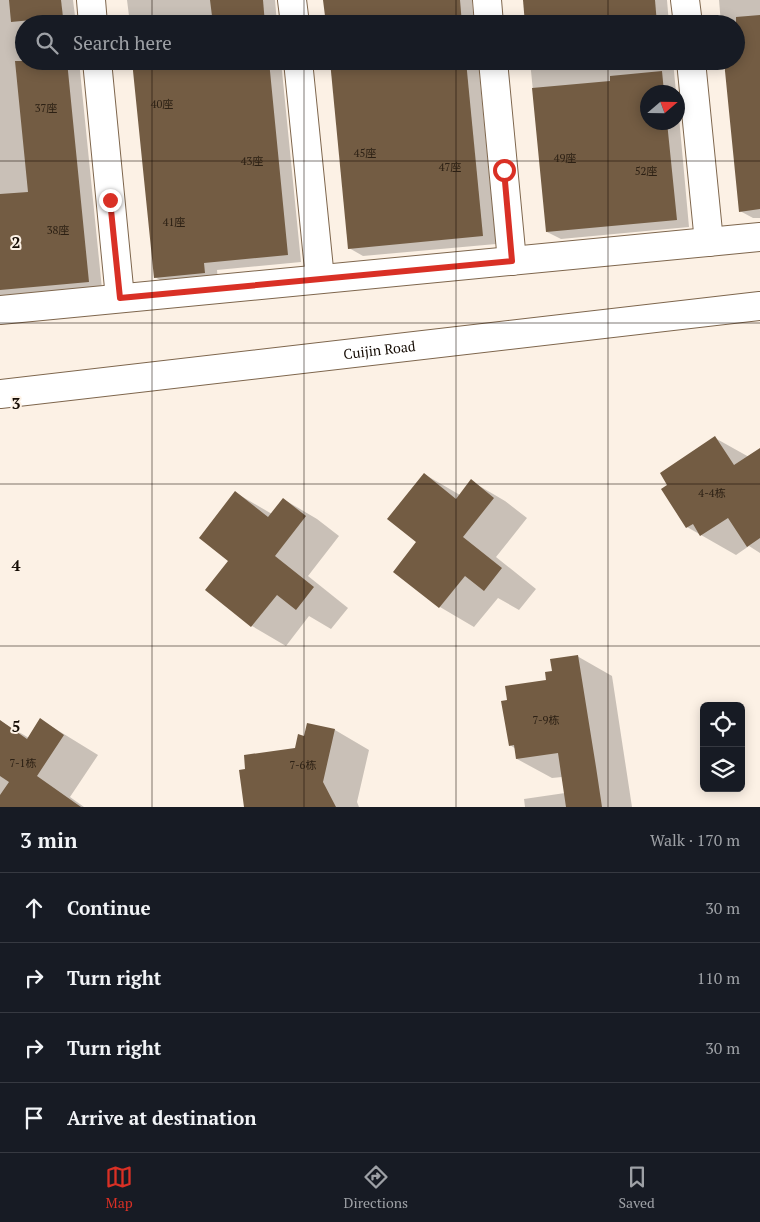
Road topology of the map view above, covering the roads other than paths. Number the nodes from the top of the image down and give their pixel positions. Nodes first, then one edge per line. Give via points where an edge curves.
1 (91, 0) edge
2 (292, 0) edge
3 (487, 0) edge
4 (685, 0) edge
5 (92, 15) edge
6 (294, 15) edge
7 (488, 15) edge
8 (687, 15) edge
9 (98, 70) edge
10 (299, 70) edge
11 (494, 70) edge
12 (692, 70) edge
13 (760, 237) edge
14 (709, 242) junction
15 (512, 261) junction
16 (320, 279) junction
17 (120, 298) junction
18 (760, 306) edge
19 (0, 310) edge
20 (0, 394) edge

1 - 5 street
2 - 6 street
3 - 7 street
4 - 8 street
9 - 17 street
10 - 16 street
11 - 15 street
12 - 14 street
13 - 14 street
14 - 15 street
15 - 16 street
16 - 17 street
17 - 19 street
18 - 20 street, Cuijin Road

